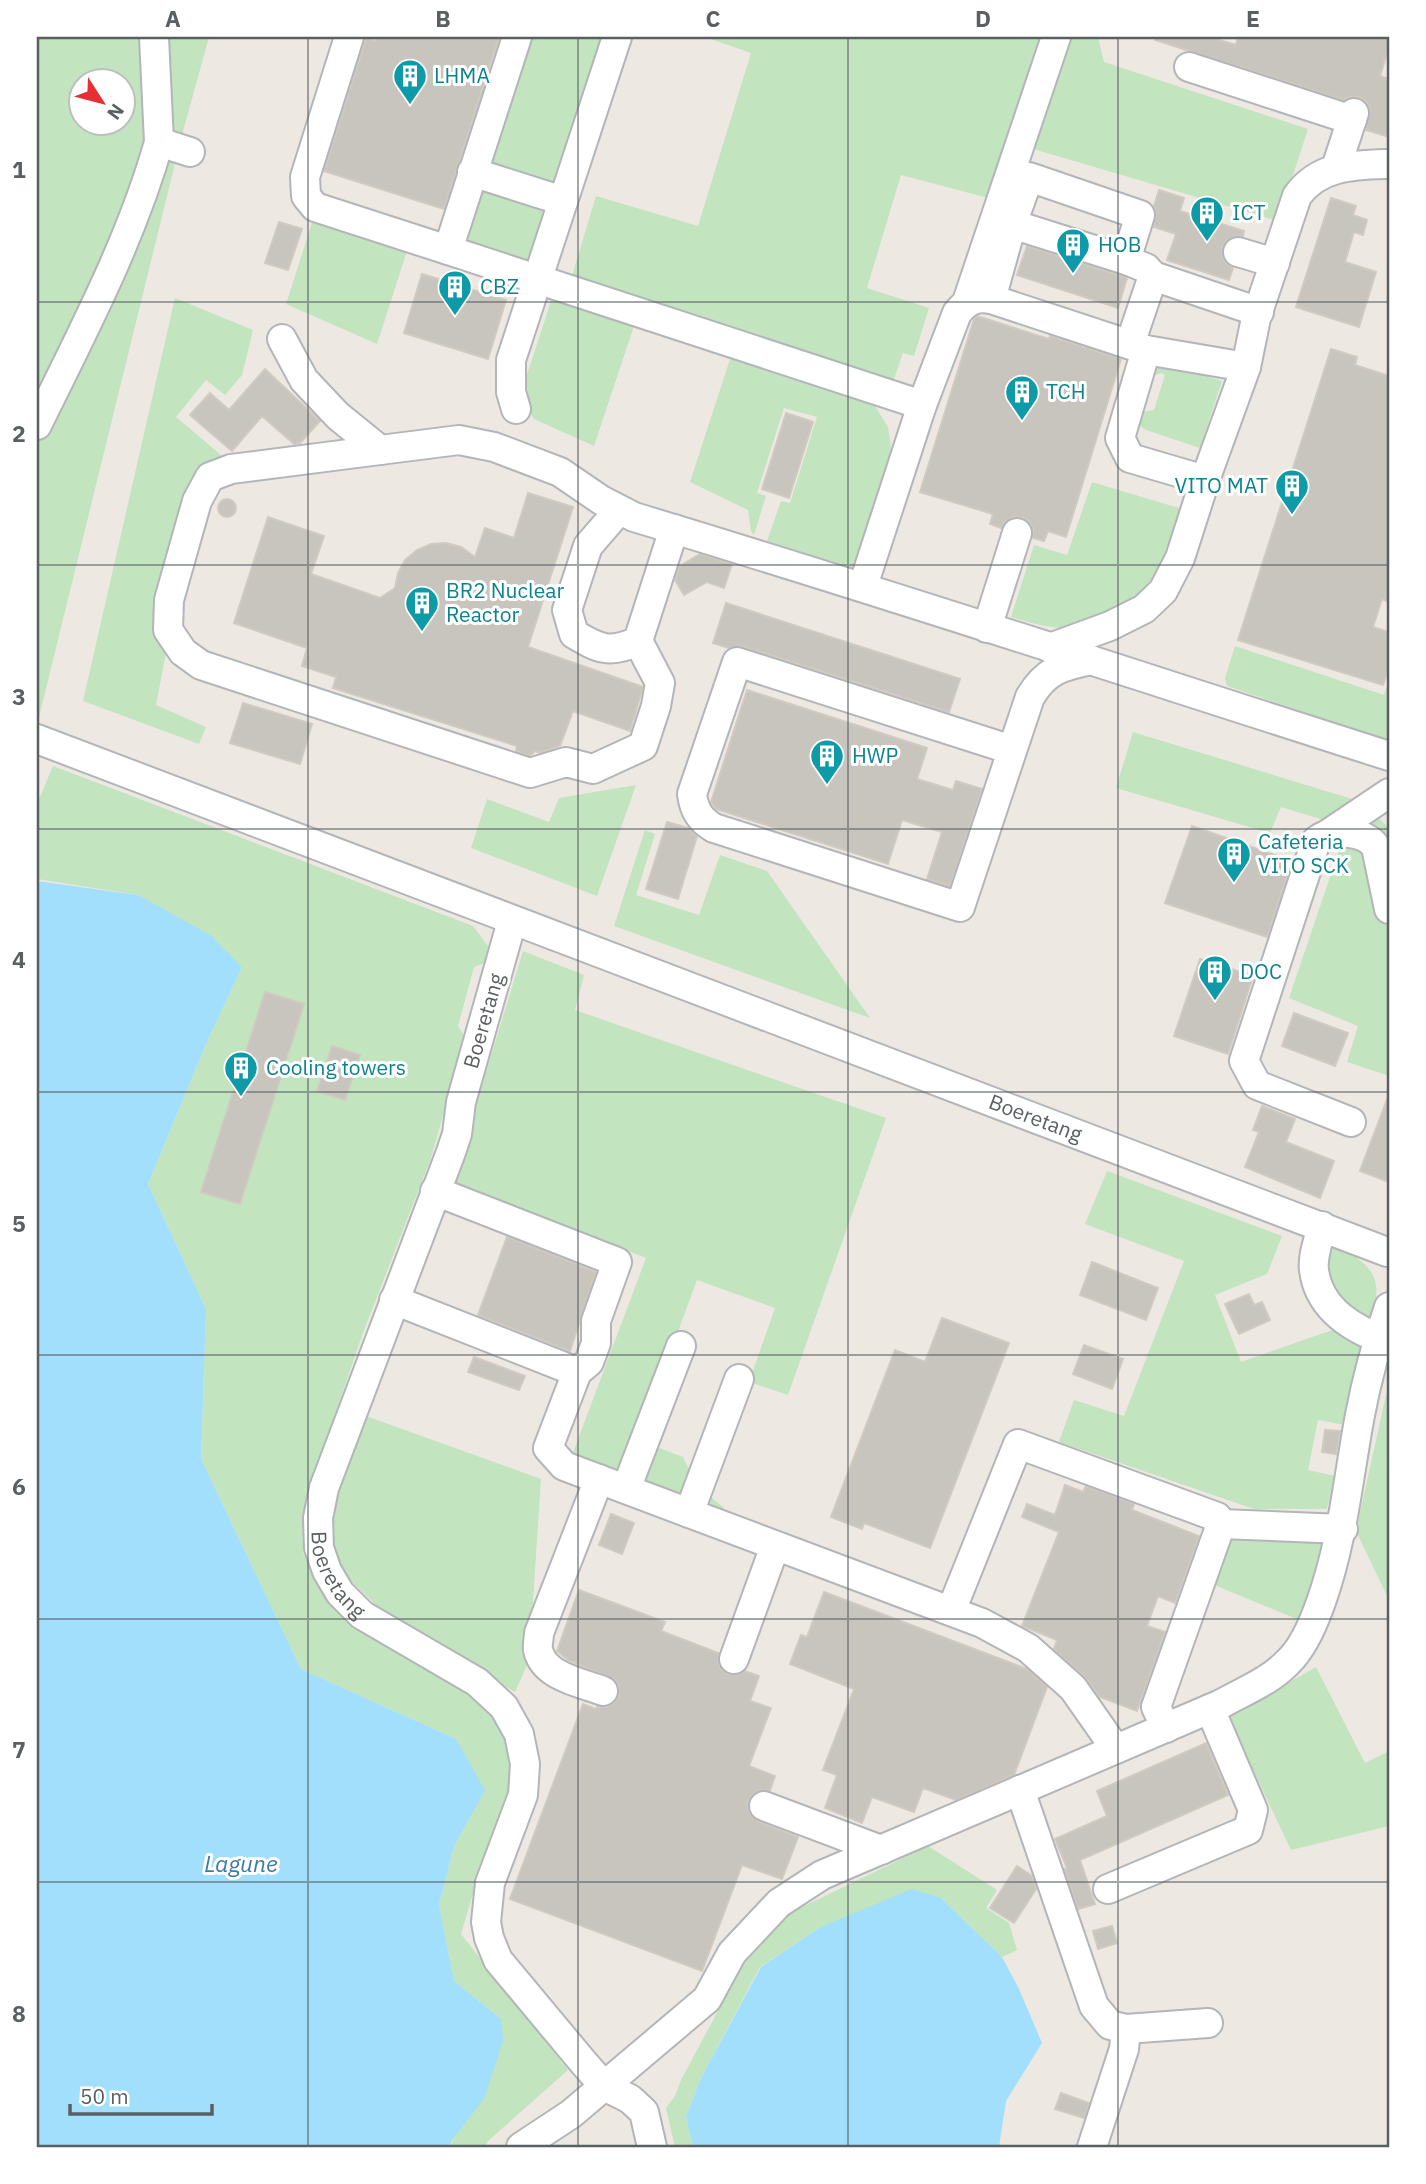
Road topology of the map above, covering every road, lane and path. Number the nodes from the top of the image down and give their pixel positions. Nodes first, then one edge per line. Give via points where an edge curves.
1 (154, 37) edge
2 (349, 37) edge
3 (517, 37) edge
4 (617, 37) edge
5 (1056, 37) edge
6 (1189, 67) dead end
7 (159, 142) junction
8 (190, 152) dead end
9 (1389, 164) edge
10 (1336, 168) junction
11 (472, 172) junction
12 (563, 201) junction
13 (1012, 224) junction
14 (448, 250) junction
15 (1238, 251) dead end
16 (1126, 260) junction
17 (1275, 263) junction
18 (1153, 276) junction
19 (537, 280) junction
20 (979, 300) junction
21 (1259, 312) junction
22 (282, 339) dead end
23 (1138, 347) junction
24 (1246, 367) junction
25 (922, 405) junction
26 (516, 409) dead end
27 (37, 425) edge
28 (380, 450) junction
29 (1205, 480) junction
30 (619, 510) junction
31 (674, 529) junction
32 (1017, 533) dead end
33 (863, 586) junction
34 (987, 628) junction
35 (638, 641) junction
36 (1050, 648) junction
37 (1091, 660) junction
38 (37, 739) edge
39 (1012, 750) junction
40 (1389, 756) edge
41 (1389, 793) edge
42 (1328, 834) junction
43 (1389, 909) edge
44 (512, 921) junction
45 (1351, 1122) dead end
46 (435, 1191) junction
47 (1322, 1226) junction
48 (1389, 1257) edge
49 (394, 1300) junction
50 (1389, 1307) edge
51 (1384, 1340) edge
52 (681, 1346) dead end
53 (577, 1372) junction
54 (739, 1380) dead end
55 (599, 1479) junction
56 (626, 1489) junction
57 (689, 1513) junction
58 (1221, 1524) junction
59 (1343, 1528) junction
60 (775, 1546) junction
61 (951, 1611) junction
62 (734, 1659) dead end
63 (603, 1691) dead end
64 (1210, 1709) junction
65 (1166, 1728) junction
66 (1115, 1748) junction
67 (1020, 1790) junction
68 (764, 1806) dead end
69 (881, 1850) junction
70 (1108, 1889) dead end
71 (1208, 2023) dead end
72 (1126, 2029) junction
73 (604, 2086) junction
74 (521, 2147) edge
75 (652, 2147) edge
76 (1092, 2147) edge

1 - 7 street
2 - 14 street via 305,177 306,196 315,207
3 - 11 street
4 - 12 street
5 - 20 street
6 - 10 street via 1353,116
7 - 8 street
7 - 27 street via 130,232
9 - 10 street
10 - 17 street via 1305,184 1297,195
11 - 12 street
11 - 14 street
12 - 19 street
13 - 16 street
13 - 16 street via 1029,177 1140,215
13 - 20 street
14 - 19 street
15 - 17 street
16 - 18 street
17 - 21 street
18 - 21 street
18 - 23 street
19 - 25 street
19 - 26 street via 511,360
20 - 23 street
20 - 25 street via 957,313
21 - 24 street
22 - 28 street via 304,380
23 - 24 street
23 - 29 street via 1120,438 1130,458
24 - 29 street
25 - 33 street
28 - 30 street via 459,440 495,447 560,472
28 - 35 street via 231,469 210,477 197,501 169,600 168,630 183,652 201,665 530,773 566,762 593,769 643,746 660,682
29 - 36 street via 1180,558 1163,591 1144,609
30 - 31 street
30 - 35 street via 588,546 567,610 574,634 596,647 620,650
31 - 33 street
31 - 35 street
32 - 34 street
33 - 34 street
34 - 36 street
36 - 37 street
37 - 39 street via 1055,670 1039,682
37 - 40 street
38 - 44 street, Boeretang
39 - 39 street via 960,907 714,828 693,806 692,794 737,662
41 - 42 street
42 - 43 street via 1358,834 1372,842
42 - 45 street via 1317,841 1244,1062 1258,1085
44 - 46 street, Boeretang via 460,1102 457,1134
44 - 47 street, Boeretang
46 - 49 street, Boeretang
46 - 53 street via 617,1262 596,1321 596,1343 589,1362
47 - 48 street, Boeretang
47 - 51 street via 1313,1268 1321,1295 1337,1316
49 - 53 street
49 - 73 street, Boeretang via 324,1488 319,1548 340,1593 362,1615 477,1682 504,1707 519,1734 523,1796 490,1883 486,1902 489,1937 498,1960
50 - 51 street
51 - 59 street via 1360,1418
52 - 56 street
53 - 55 street via 548,1448 564,1466
54 - 57 street
55 - 56 street
55 - 63 street via 539,1633 537,1650 557,1674
56 - 57 street
57 - 60 street
58 - 59 street
58 - 61 street via 1217,1517 1018,1444
58 - 65 street via 1156,1707
59 - 64 street via 1313,1623 1290,1661 1272,1676
60 - 61 street
60 - 62 street
61 - 66 street via 1028,1648 1073,1688
64 - 65 street
64 - 70 street via 1253,1810 1248,1830
65 - 66 street
66 - 67 street
67 - 69 street
67 - 72 street via 1094,2006 1110,2025
68 - 69 street
69 - 73 street via 822,1875 779,1903 732,1953 707,1999
71 - 72 street
72 - 76 street via 1124,2049
73 - 74 street
73 - 75 street, Boeretang via 644,2112

